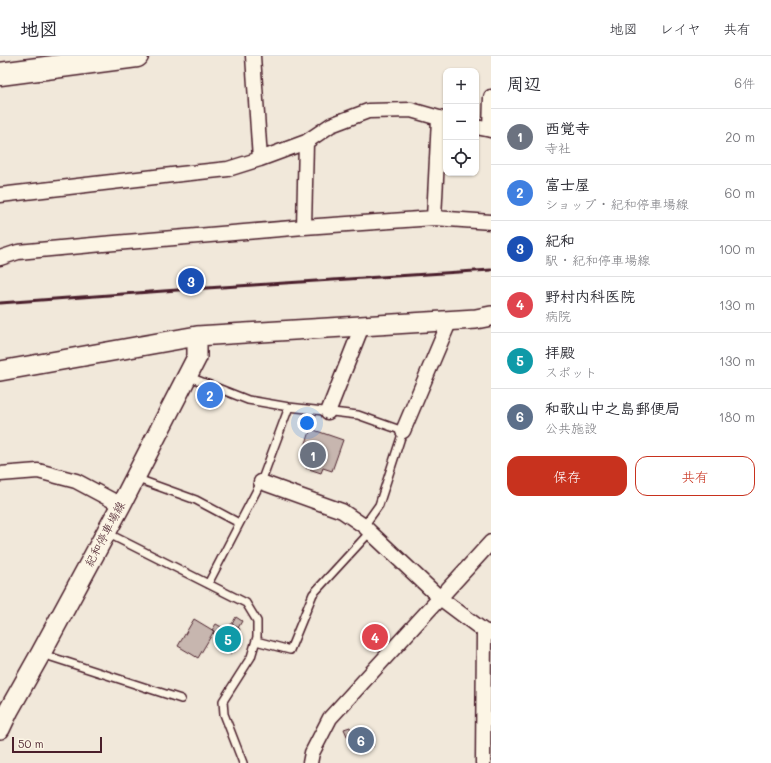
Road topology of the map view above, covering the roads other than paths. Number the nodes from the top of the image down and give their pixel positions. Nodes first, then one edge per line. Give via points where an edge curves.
1 (137, 56) edge
2 (253, 56) edge
3 (0, 74) edge
4 (491, 97) edge
5 (443, 120) edge
6 (486, 129) edge
7 (306, 142) junction
8 (260, 159) junction
9 (0, 195) edge
10 (434, 218) junction
11 (491, 222) edge
12 (304, 227) junction
13 (0, 258) edge
14 (491, 316) edge
15 (450, 320) junction
16 (362, 326) junction
17 (197, 336) junction
18 (0, 371) edge
19 (187, 376) junction
20 (289, 408) junction
21 (328, 412) junction
22 (403, 431) junction
23 (0, 474) edge
24 (135, 478) junction
25 (261, 482) junction
26 (120, 506) junction
27 (239, 523) junction
28 (367, 529) junction
29 (106, 532) junction
30 (491, 542) edge
31 (208, 584) junction
32 (440, 598) junction
33 (488, 632) edge
34 (256, 641) junction
35 (41, 653) junction
36 (181, 699) dead end
37 (0, 729) edge
38 (244, 763) edge
39 (310, 763) edge
40 (483, 763) edge

1 - 3 highway
2 - 8 street
4 - 6 street
5 - 7 street via 411,110 368,111 330,125
5 - 10 street
7 - 8 street
7 - 12 street
8 - 9 street via 228,170
10 - 11 street
10 - 12 street
12 - 13 street via 18,252
14 - 15 street
15 - 16 street
15 - 22 street
16 - 17 street
16 - 21 street
17 - 18 street
17 - 19 street, 紀和停車場線 via 197,357
19 - 20 lane via 248,400
19 - 24 street, 紀和停車場線
20 - 21 lane
20 - 25 lane
21 - 22 lane via 358,415
22 - 28 lane via 379,505
23 - 26 street via 38,471 76,481
24 - 26 street, 紀和停車場線
24 - 27 lane via 196,500
25 - 27 lane
25 - 28 street via 342,511
26 - 29 street, 紀和停車場線
27 - 31 lane
28 - 32 street
28 - 34 lane via 313,594 290,650
29 - 31 lane
29 - 35 street, 紀和停車場線
30 - 32 street
31 - 34 lane via 246,603 257,621
32 - 33 street
32 - 39 street via 330,718 312,753
33 - 40 street
34 - 38 lane via 251,657 223,701 224,714
35 - 36 lane
35 - 37 street, 紀和停車場線

